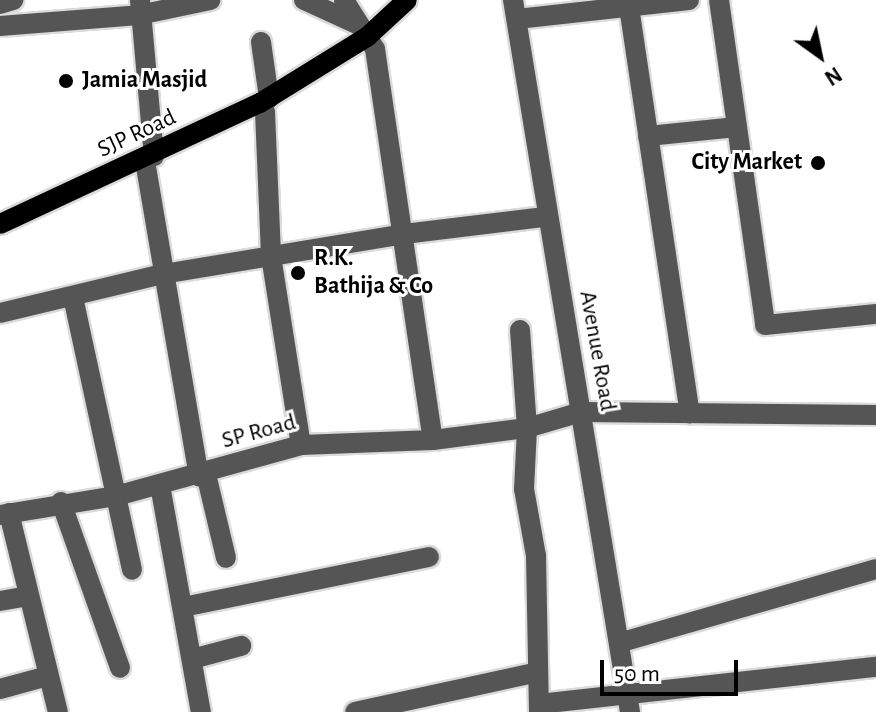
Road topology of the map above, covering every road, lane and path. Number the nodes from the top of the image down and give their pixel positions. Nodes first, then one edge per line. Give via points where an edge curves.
1 (13, 0) edge
2 (210, 0) edge
3 (304, 0) edge
4 (344, 0) edge
5 (407, 0) edge
6 (689, 0) edge
7 (719, 0) edge
8 (628, 3) edge
9 (0, 4) edge
10 (140, 7) edge
11 (515, 9) edge
12 (0, 26) edge
13 (363, 31) junction
14 (261, 42) dead end
15 (265, 100) junction
16 (737, 127) junction
17 (648, 136) junction
18 (149, 158) junction
19 (545, 217) junction
20 (0, 224) edge
21 (404, 234) junction
22 (271, 256) junction
23 (163, 274) junction
24 (73, 297) junction
25 (0, 313) edge
26 (876, 314) edge
27 (520, 330) dead end
28 (876, 404) edge
29 (581, 412) junction
30 (690, 413) junction
31 (876, 415) edge
32 (527, 428) junction
33 (433, 440) junction
34 (301, 445) junction
35 (203, 475) junction
36 (160, 485) junction
37 (116, 496) junction
38 (61, 502) junction
39 (4, 514) edge
40 (429, 557) dead end
41 (226, 558) dead end
42 (876, 569) edge
43 (132, 570) dead end
44 (28, 596) junction
45 (0, 601) edge
46 (183, 607) junction
47 (622, 642) junction
48 (241, 646) dead end
49 (192, 659) junction
50 (876, 667) edge
51 (120, 668) dead end
52 (538, 672) junction
53 (48, 676) junction
54 (0, 689) edge
55 (629, 704) edge
56 (539, 708) edge
57 (58, 712) edge
58 (201, 712) edge
59 (355, 712) edge

1 - 9 street
2 - 10 street
3 - 13 street
4 - 13 street
5 - 13 main road, SJP Road
6 - 8 street
7 - 16 street
8 - 11 street
8 - 17 street
10 - 12 street
10 - 18 street
11 - 19 street, Avenue Road
13 - 15 main road, SJP Road
13 - 21 street via 375,49
14 - 15 street
15 - 18 main road, SJP Road
15 - 22 street
16 - 17 street
16 - 26 street via 765,325
17 - 30 street
18 - 20 main road, SJP Road
18 - 23 street
19 - 21 street
19 - 29 street, Avenue Road
21 - 22 street
21 - 33 street
22 - 23 street
22 - 34 street
23 - 24 street
23 - 35 street
24 - 25 street
24 - 37 street
27 - 32 street
28 - 31 street
29 - 30 street, SP Road
29 - 32 street, SP Road
29 - 47 street, Avenue Road
30 - 31 street, SP Road
32 - 33 street, SP Road
32 - 52 street via 524,489 536,556
33 - 34 street, SP Road
34 - 35 street, SP Road
35 - 36 street, SP Road
35 - 41 street
36 - 37 street, SP Road
36 - 46 street
37 - 38 street, SP Road
37 - 43 street
38 - 39 street, SP Road
38 - 51 street
39 - 44 street
40 - 46 street
42 - 47 street
44 - 45 street
44 - 53 street
46 - 49 street
47 - 55 street, Avenue Road
48 - 49 street
49 - 58 street
50 - 55 street
52 - 56 street
52 - 59 street
53 - 54 street
53 - 57 street
55 - 56 street

